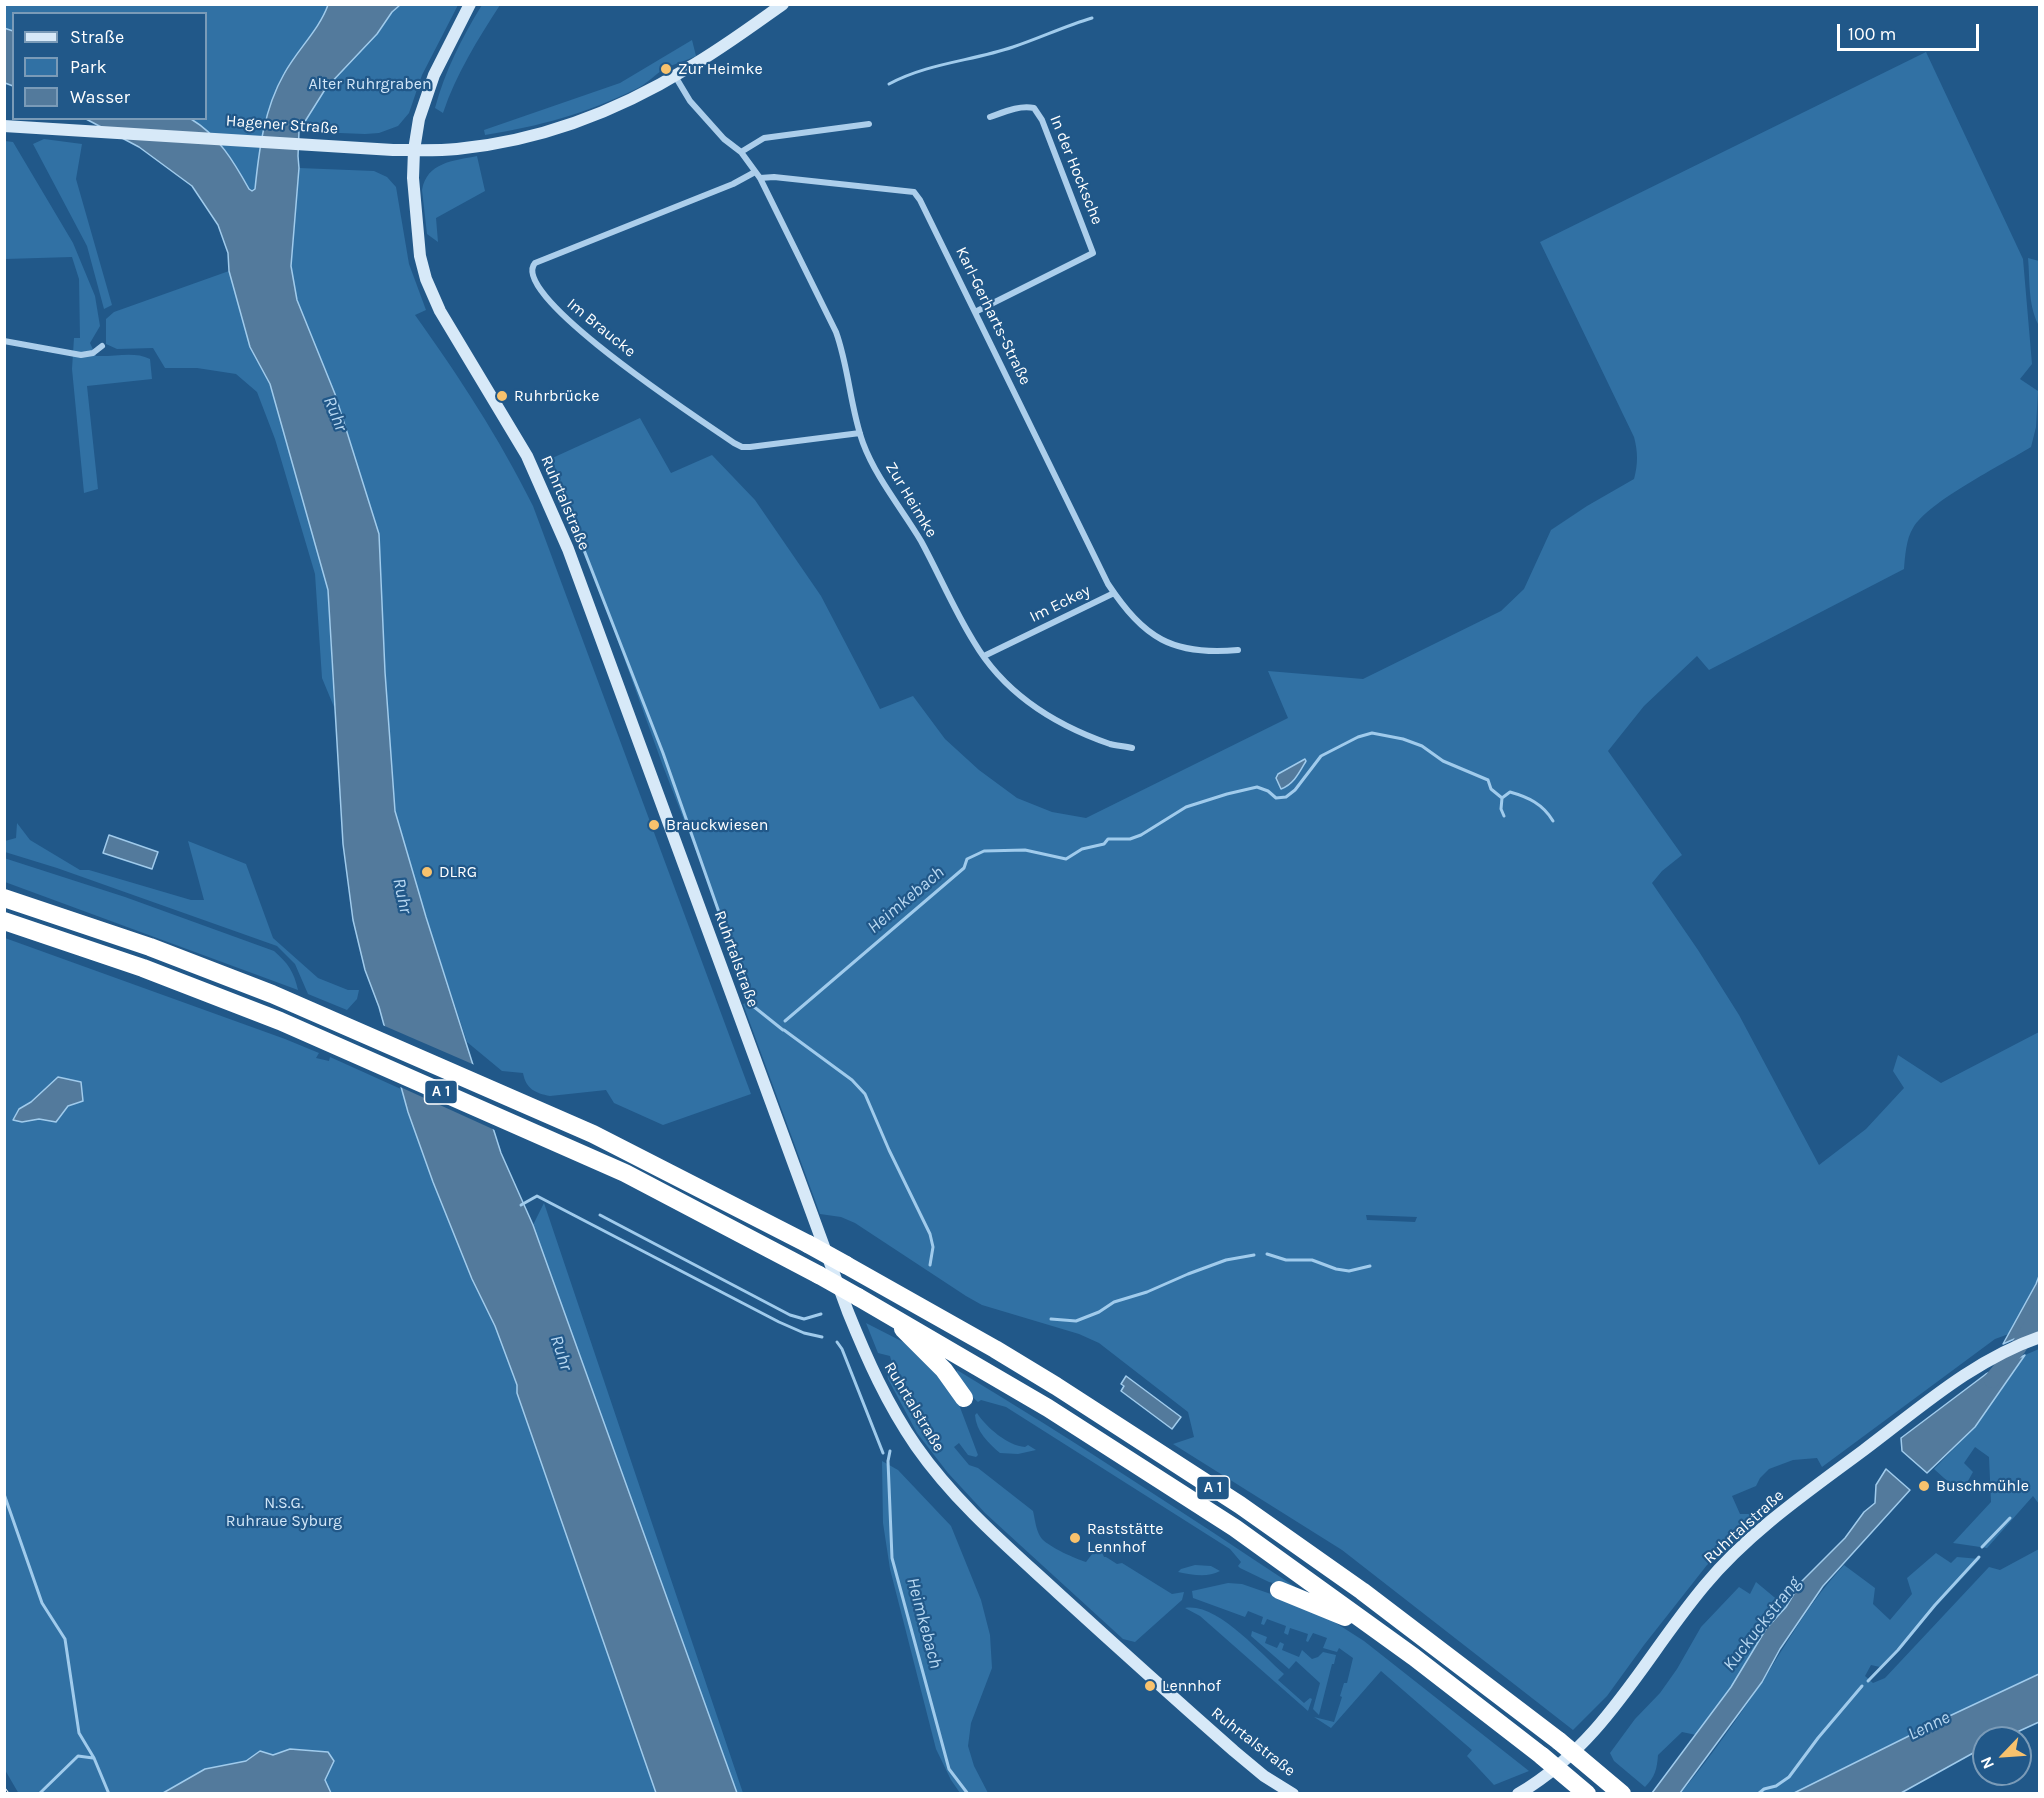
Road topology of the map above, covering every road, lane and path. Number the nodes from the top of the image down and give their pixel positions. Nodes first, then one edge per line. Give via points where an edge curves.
1 (470, 4) edge
2 (783, 4) edge
3 (675, 76) junction
4 (990, 117) dead end
5 (869, 124) dead end
6 (4, 126) edge
7 (414, 150) junction
8 (741, 152) junction
9 (755, 172) junction
10 (760, 178) junction
11 (975, 312) junction
12 (4, 341) edge
13 (102, 346) dead end
14 (860, 433) junction
15 (1114, 592) junction
16 (1238, 650) dead end
17 (984, 656) junction
18 (1132, 748) dead end
19 (4, 898) edge
20 (4, 921) edge
21 (885, 1311) junction
22 (2040, 1337) edge
23 (964, 1398) dead end
24 (1279, 1590) dead end
25 (1414, 1657) junction
26 (1293, 1794) edge
27 (1518, 1794) edge
28 (1587, 1794) edge
29 (1622, 1794) edge

1 - 7 main road, Ruhrtalstraße via 434,75 419,119
2 - 3 main road, Hagener Straße
3 - 7 main road, Hagener Straße via 571,124 525,138 456,149
3 - 8 street, Zur Heimke via 690,101
4 - 11 street, In der Hocksche via 1010,109 1035,108 1093,253
5 - 8 street via 764,138
6 - 7 main road, Hagener Straße
7 - 26 main road, Ruhrtalstraße via 417,237 430,288 446,322 527,456 568,549 848,1312 882,1391 930,1466 983,1524 1234,1751
8 - 9 street, Zur Heimke
9 - 10 street, Zur Heimke
9 - 14 street, Im Braucke via 535,263 531,274 556,309 587,338 742,447
10 - 11 street, Karl-Gerharts-Straße via 915,192
10 - 14 street, Zur Heimke via 836,332
11 - 15 street, Karl-Gerharts-Straße
12 - 13 street via 81,355
14 - 17 street, Zur Heimke via 869,456
15 - 16 street, Im Eckey via 1138,623 1174,646 1194,651
15 - 17 street, Im Eckey
17 - 18 street, Zur Heimke via 1014,690 1054,719 1113,745
19 - 29 highway, A 1, bridge via 150,947 272,994 593,1134 846,1265 1047,1380 1240,1505 1371,1597
20 - 21 highway, A 1, bridge via 143,968 280,1021 625,1173
21 - 23 highway via 944,1370
21 - 25 highway, A 1 via 1048,1408 1197,1504
22 - 27 main road, Ruhrtalstraße via 1985,1361 1803,1497 1727,1561 1590,1736 1561,1765
24 - 25 highway via 1338,1613
25 - 28 highway, A 1, bridge

